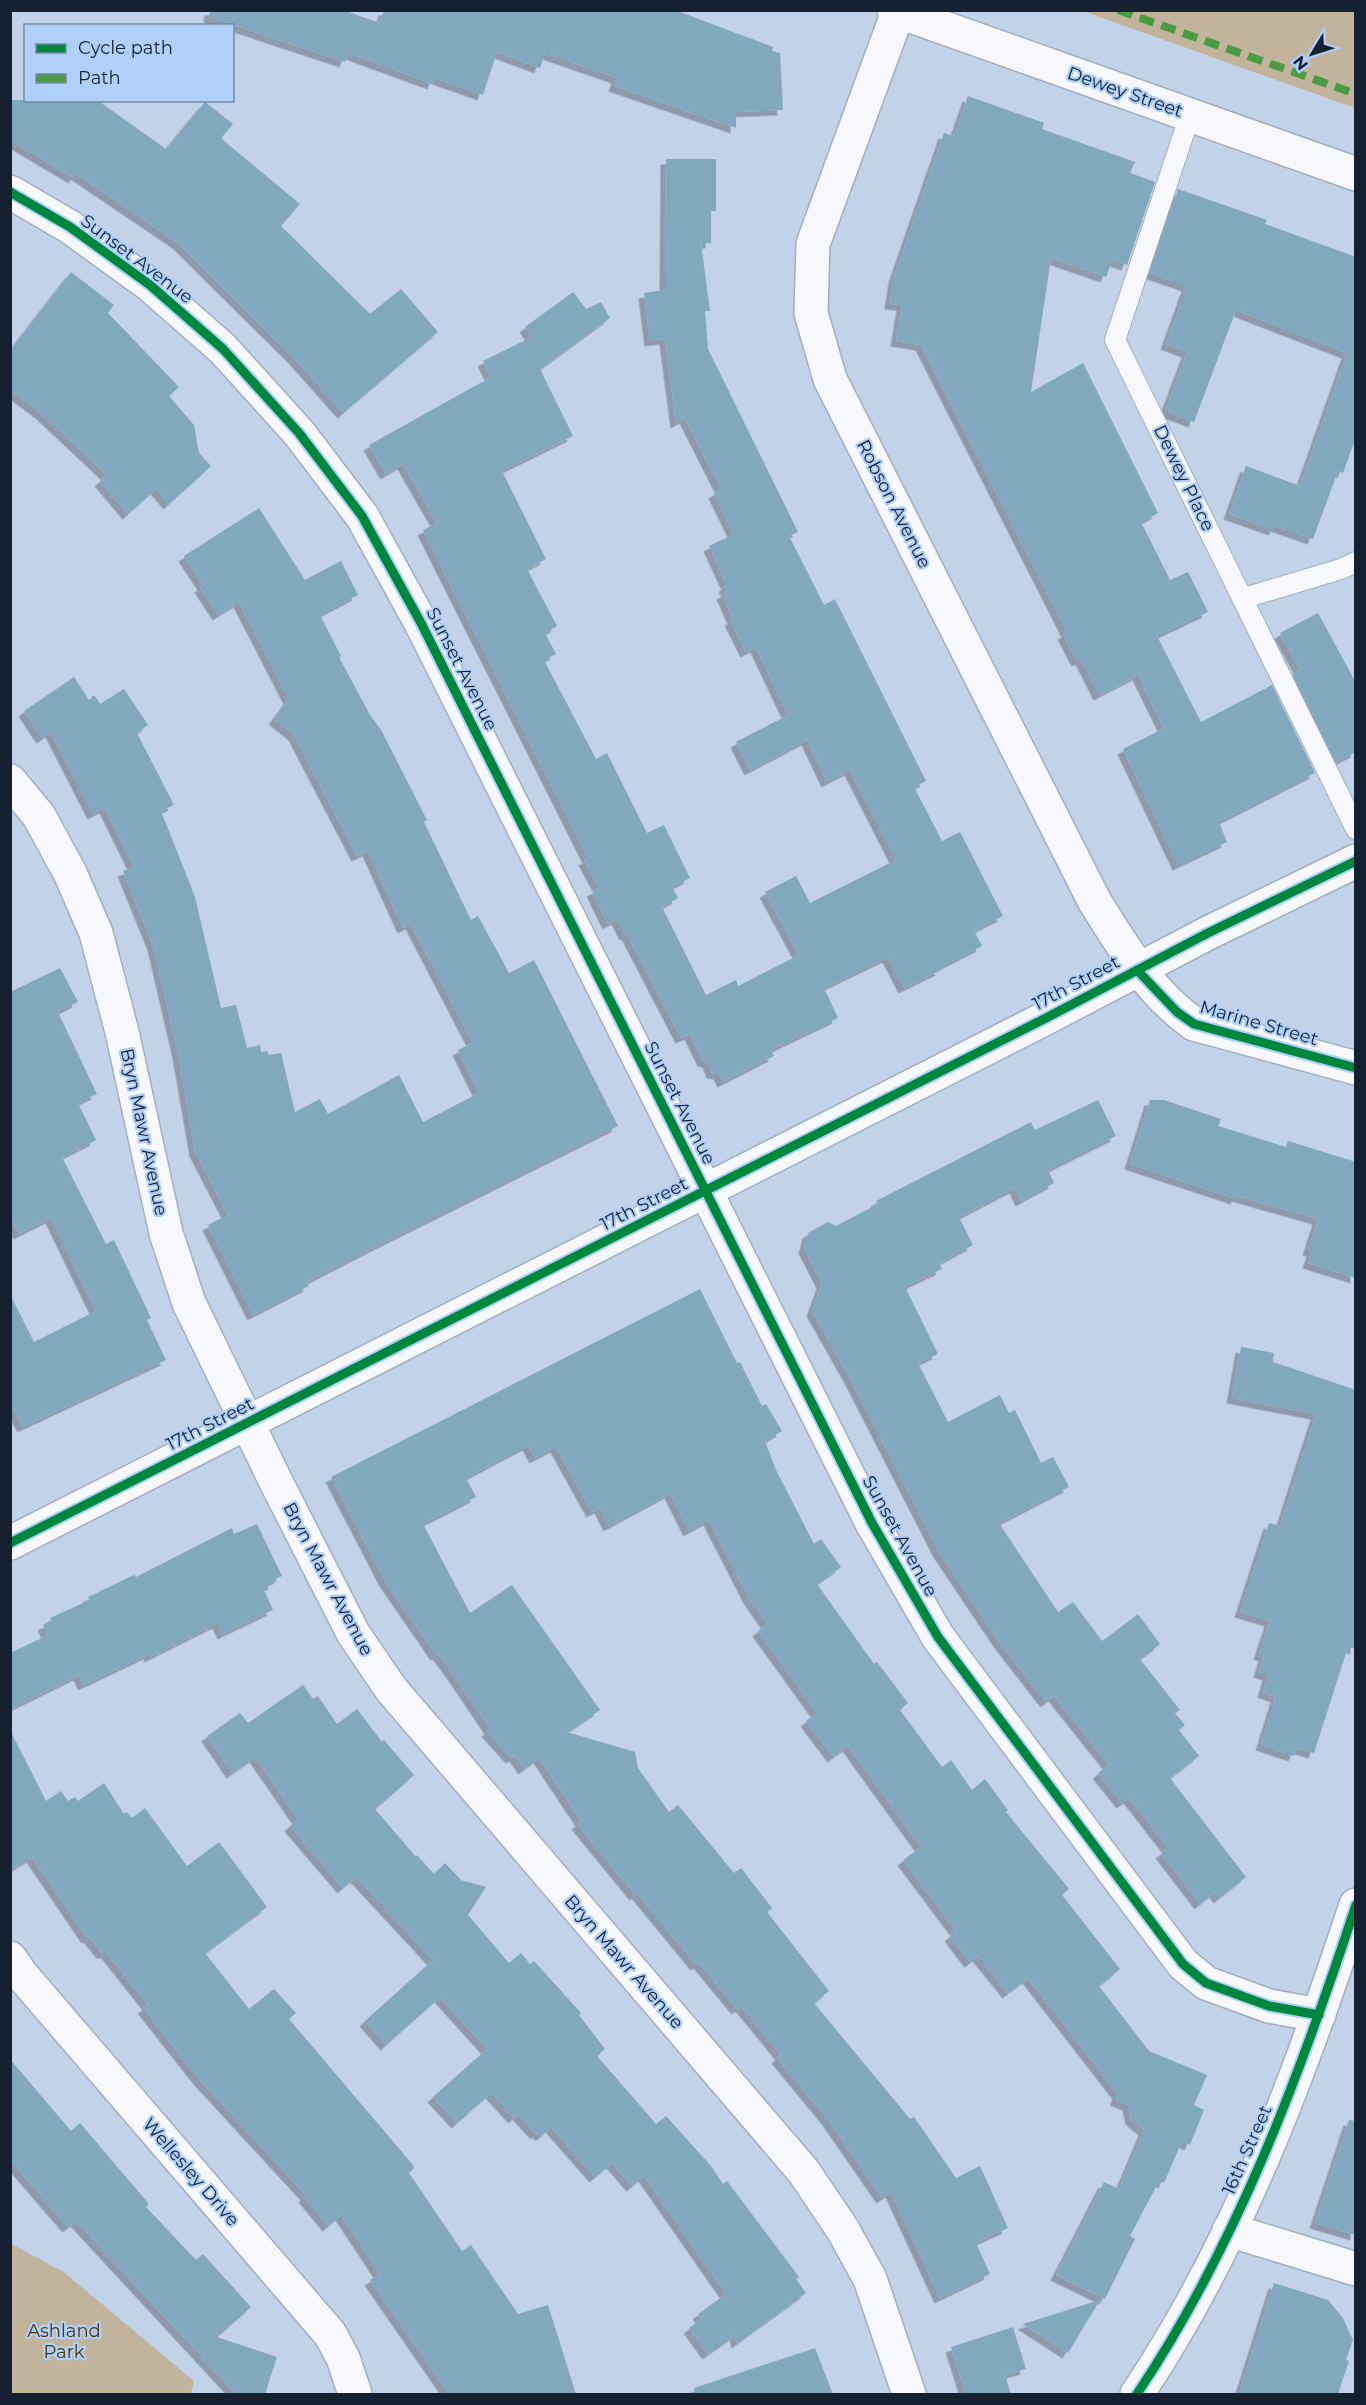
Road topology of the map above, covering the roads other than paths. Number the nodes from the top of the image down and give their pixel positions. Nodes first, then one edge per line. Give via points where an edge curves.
1 (896, 11) edge
2 (1190, 115) junction
3 (1356, 174) edge
4 (10, 192) edge
5 (1356, 562) edge
6 (1244, 598) junction
7 (10, 781) edge
8 (1356, 829) edge
9 (1356, 861) edge
10 (1137, 970) junction
11 (1356, 1068) edge
12 (706, 1191) junction
13 (247, 1424) junction
14 (10, 1543) edge
15 (1356, 1905) edge
16 (10, 1958) edge
17 (1319, 2015) junction
18 (1229, 2230) junction
19 (1356, 2269) edge
20 (355, 2394) edge
21 (909, 2394) edge
22 (1137, 2394) edge

1 - 2 street, Dewey Street
1 - 10 street, Robson Avenue via 813,244 811,313 830,379 1095,902
2 - 3 street, Dewey Street
2 - 6 lane, Dewey Place via 1115,340
4 - 12 street, Sunset Avenue via 70,227 150,285 223,349 298,433 362,516 421,623
5 - 6 lane
6 - 8 lane, Dewey Place
7 - 13 street, Bryn Mawr Avenue via 39,816 96,933 166,1233 189,1303
9 - 10 street, 17th Street
10 - 11 street, Marine Street via 1194,1024
10 - 12 street, 17th Street
12 - 13 street, 17th Street
12 - 17 street, Sunset Avenue via 872,1522 945,1647 1183,1964 1206,1983 1269,2006
13 - 14 street, 17th Street
13 - 21 street, Bryn Mawr Avenue via 353,1633 391,1689 804,2172 870,2279
15 - 17 street, 16th Street
16 - 20 street, Wellesley Drive via 330,2334
17 - 18 street, 16th Street via 1272,2138
18 - 19 street
18 - 22 street, 16th Street via 1191,2306

